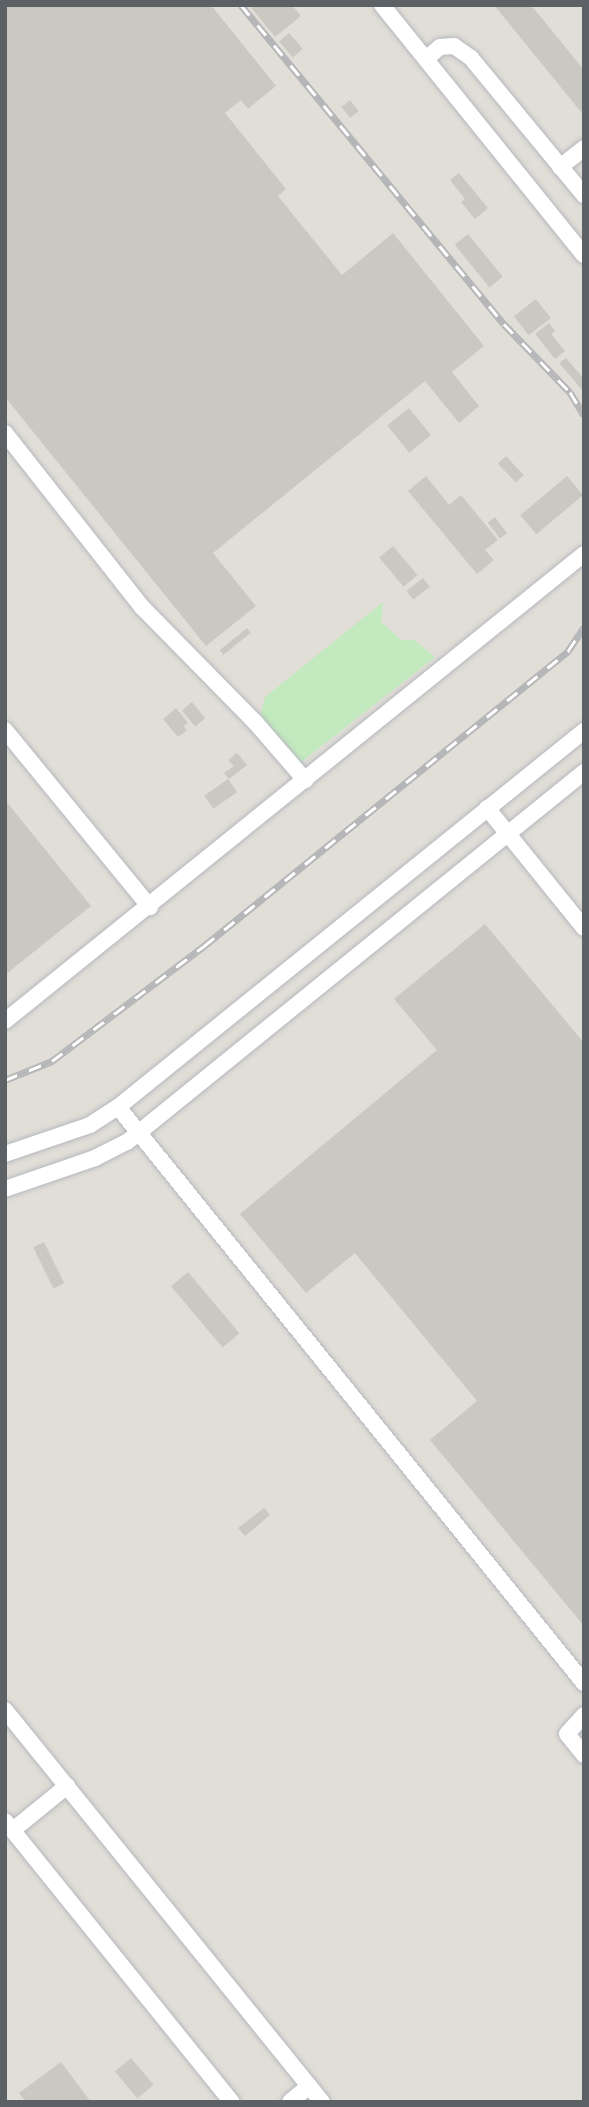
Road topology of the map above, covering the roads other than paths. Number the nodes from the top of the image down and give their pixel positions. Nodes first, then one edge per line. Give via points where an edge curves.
1 (382, 5) edge
2 (425, 59) junction
3 (584, 148) edge
4 (560, 167) junction
5 (584, 195) edge
6 (584, 255) edge
7 (5, 433) edge
8 (584, 554) edge
9 (5, 730) edge
10 (584, 730) edge
11 (584, 772) edge
12 (305, 780) junction
13 (487, 808) junction
14 (507, 834) junction
15 (150, 907) junction
16 (584, 928) edge
17 (5, 1021) edge
18 (118, 1107) junction
19 (139, 1133) junction
20 (5, 1154) edge
21 (5, 1189) edge
22 (584, 1683) edge
23 (5, 1710) edge
24 (584, 1716) edge
25 (584, 1755) edge
26 (66, 1786) junction
27 (9, 1826) edge
28 (309, 2086) junction
29 (232, 2102) edge
30 (290, 2102) edge
31 (322, 2102) edge

1 - 2 lane
2 - 4 lane via 440,47 454,46 471,58
2 - 6 lane
3 - 4 lane
4 - 5 lane
7 - 12 lane via 142,607
8 - 12 lane
9 - 15 lane
10 - 13 lane
11 - 14 lane
12 - 15 lane
13 - 14 lane
13 - 18 lane
14 - 16 lane
14 - 19 lane
15 - 17 lane
18 - 19 lane
18 - 20 lane via 90,1125
19 - 21 lane via 95,1158
19 - 22 lane
23 - 26 lane
24 - 25 lane via 567,1734
26 - 27 lane
26 - 28 lane
27 - 29 lane
28 - 30 lane
28 - 31 lane

